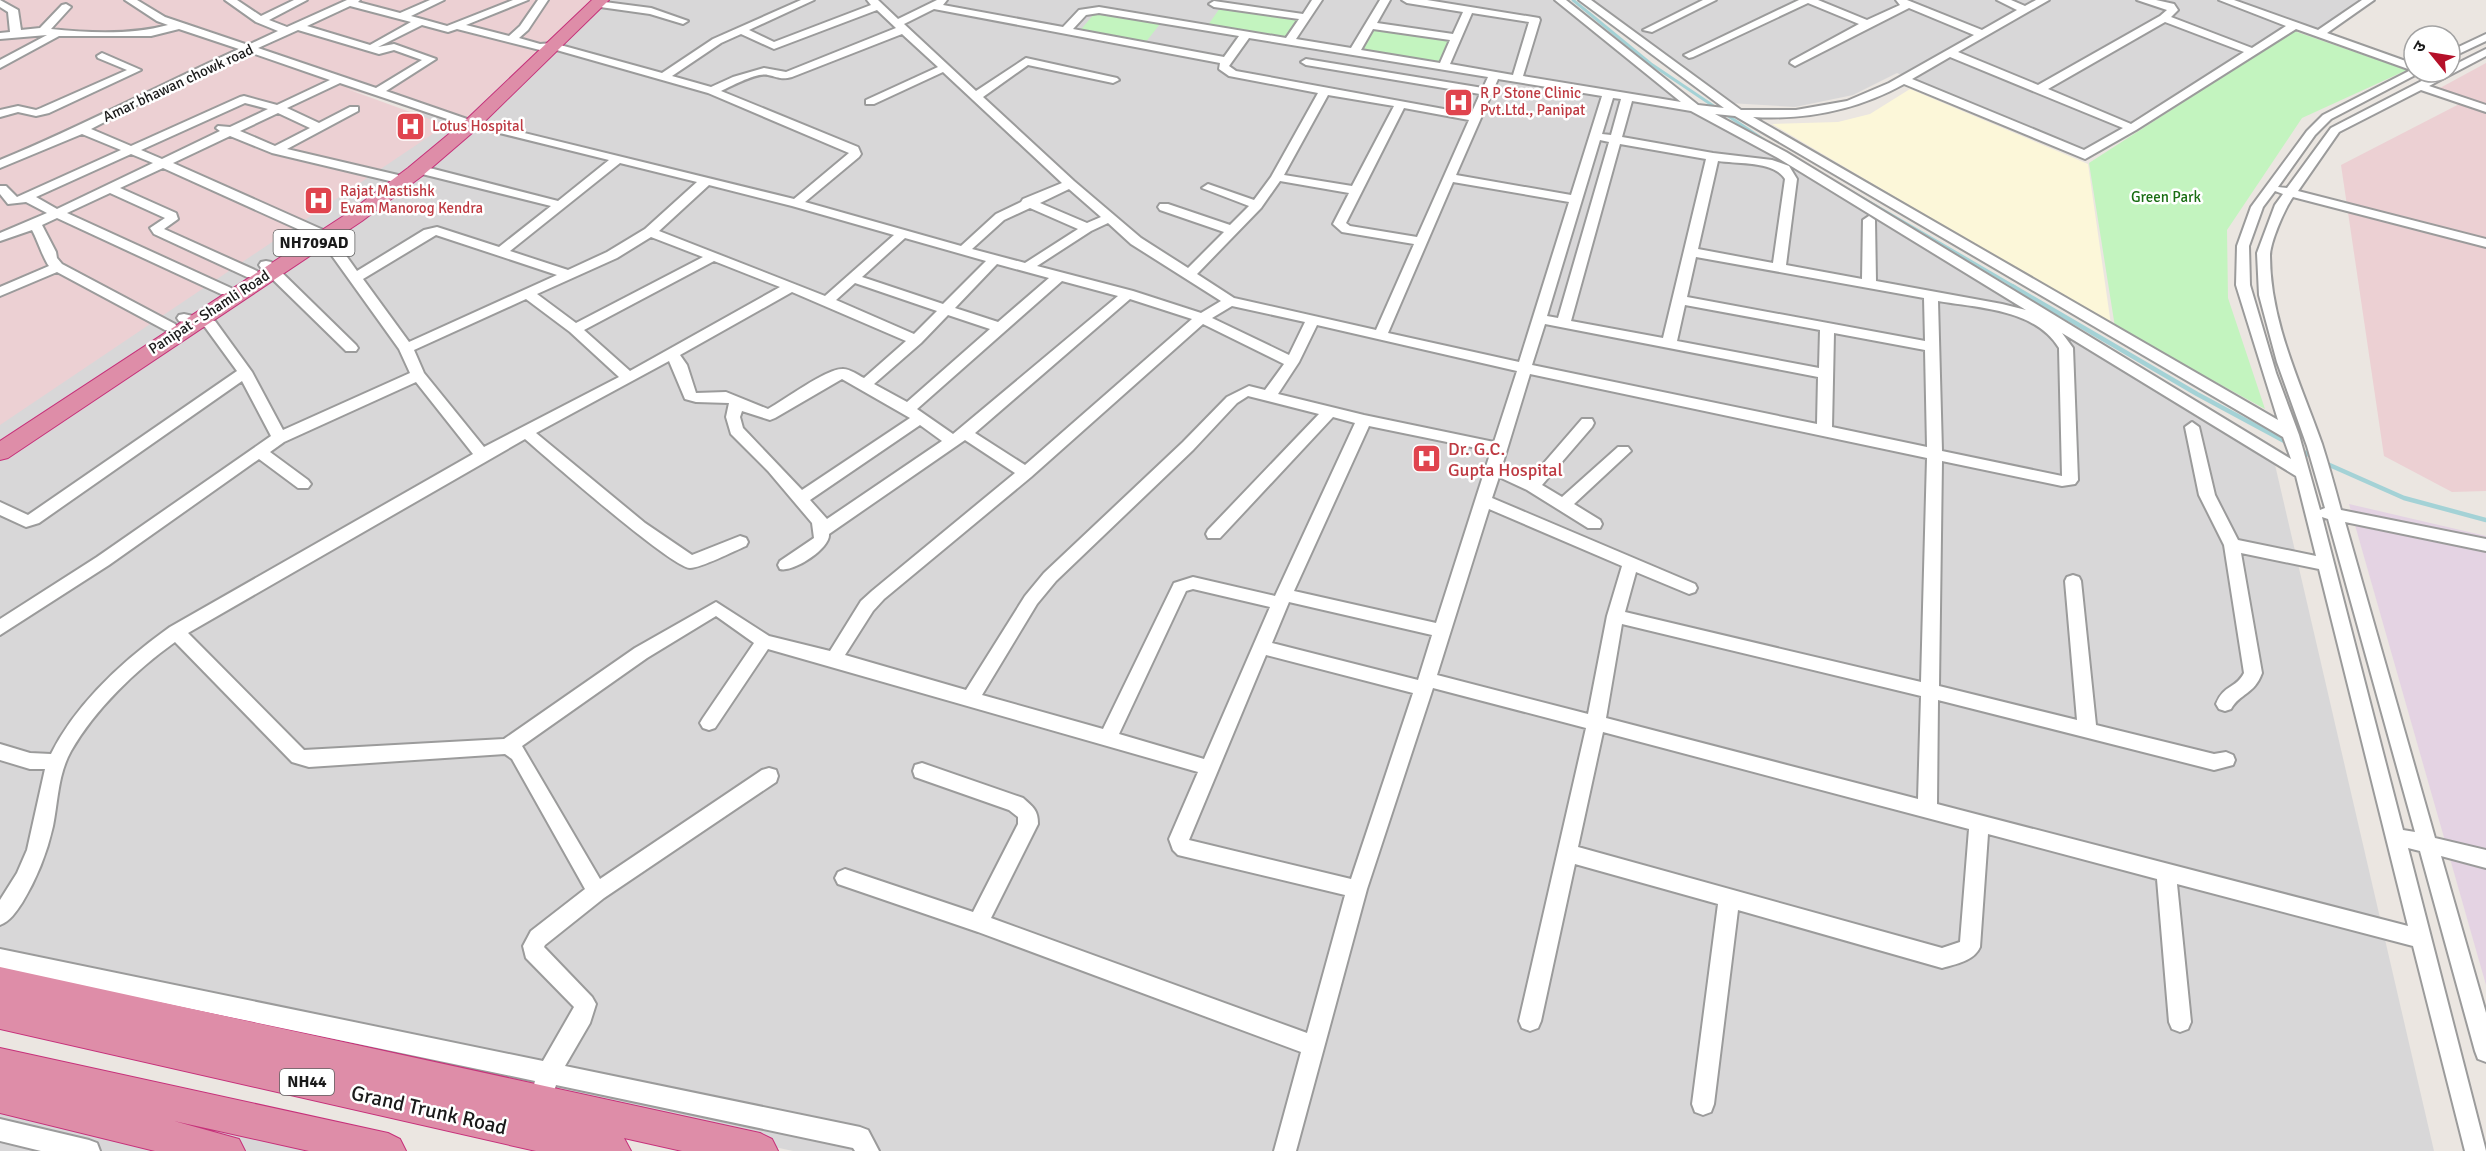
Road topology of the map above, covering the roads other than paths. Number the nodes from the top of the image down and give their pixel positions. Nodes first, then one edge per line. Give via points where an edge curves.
1 (230, 0) edge
2 (302, 0) edge
3 (439, 0) edge
4 (523, 0) edge
5 (543, 0) edge
6 (809, 0) edge
7 (945, 0) edge
8 (1317, 0) edge
9 (1385, 0) edge
10 (1407, 0) edge
11 (1560, 0) edge
12 (1711, 0) edge
13 (1808, 0) edge
14 (2002, 0) edge
15 (2044, 0) edge
16 (2142, 0) edge
17 (2224, 0) edge
18 (134, 1) edge
19 (352, 1) edge
20 (596, 1) edge
21 (2362, 1) edge
22 (280, 2) edge
23 (1591, 2) edge
24 (1904, 2) edge
25 (0, 3) edge
26 (875, 3) edge
27 (1102, 5) edge
28 (934, 6) junction
29 (66, 7) dead end
30 (1469, 9) junction
31 (2026, 9) junction
32 (1208, 12) edge
33 (402, 16) junction
34 (1305, 18) junction
35 (2164, 18) junction
36 (260, 20) junction
37 (683, 21) dead end
38 (420, 22) junction
39 (1867, 24) junction
40 (180, 25) junction
41 (1369, 25) junction
42 (2295, 25) junction
43 (457, 26) junction
44 (901, 26) junction
45 (292, 28) junction
46 (740, 30) junction
47 (1648, 30) dead end
48 (43, 31) junction
49 (1065, 32) junction
50 (59, 33) junction
51 (15, 34) junction
52 (1246, 34) junction
53 (1982, 34) junction
54 (2319, 34) junction
55 (0, 36) edge
56 (2486, 37) edge
57 (1458, 38) junction
58 (511, 40) junction
59 (1289, 41) junction
60 (547, 46) junction
61 (368, 48) junction
62 (249, 49) junction
63 (2462, 49) edge
64 (1354, 52) junction
65 (2253, 52) junction
66 (2486, 52) edge
67 (1950, 53) junction
68 (102, 56) dead end
69 (1689, 56) dead end
70 (1226, 61) junction
71 (1306, 62) dead end
72 (1795, 63) dead end
73 (2462, 64) edge
74 (0, 65) edge
75 (2402, 65) edge
76 (1444, 66) junction
77 (945, 67) junction
78 (1494, 75) junction
79 (665, 76) junction
80 (2402, 77) edge
81 (340, 79) junction
82 (1517, 79) junction
83 (1113, 80) dead end
84 (1904, 80) junction
85 (2424, 84) edge
86 (2420, 86) junction
87 (2040, 89) junction
88 (1325, 90) junction
89 (712, 91) junction
90 (377, 92) junction
91 (1487, 92) junction
92 (1608, 95) junction
93 (975, 97) junction
94 (1627, 98) junction
95 (870, 102) dead end
96 (1401, 104) junction
97 (277, 108) junction
98 (1698, 108) junction
99 (354, 109) dead end
100 (2486, 109) edge
101 (1732, 113) junction
102 (0, 114) edge
103 (1476, 118) junction
104 (200, 120) junction
105 (468, 122) junction
106 (318, 127) junction
107 (2132, 128) junction
108 (81, 129) junction
109 (229, 131) junction
110 (1594, 136) junction
111 (1615, 139) junction
112 (130, 150) junction
113 (276, 150) junction
114 (1713, 157) junction
115 (618, 159) junction
116 (0, 164) edge
117 (161, 164) junction
118 (418, 169) junction
119 (1277, 177) junction
120 (394, 178) junction
121 (1450, 178) junction
122 (705, 182) junction
123 (1070, 184) junction
124 (2271, 187) junction
125 (110, 188) junction
126 (1208, 188) dead end
127 (2, 189) dead end
128 (1355, 190) junction
129 (2291, 192) junction
130 (27, 197) junction
131 (1576, 200) junction
132 (1027, 202) junction
133 (796, 203) junction
134 (561, 205) junction
135 (1257, 205) junction
136 (1164, 207) dead end
137 (56, 213) junction
138 (1109, 218) junction
139 (1869, 220) dead end
140 (35, 224) junction
141 (1087, 228) junction
142 (1232, 230) junction
143 (650, 232) junction
144 (904, 233) junction
145 (321, 234) junction
146 (0, 237) edge
147 (1422, 242) junction
148 (2486, 243) edge
149 (963, 251) junction
150 (501, 252) junction
151 (1690, 252) junction
152 (714, 256) junction
153 (995, 259) junction
154 (57, 267) junction
155 (1026, 268) junction
156 (1779, 268) junction
157 (264, 270) junction
158 (571, 274) junction
159 (1189, 275) junction
160 (1058, 277) junction
161 (355, 278) junction
162 (852, 278) junction
163 (1869, 284) junction
164 (789, 288) junction
165 (226, 291) junction
166 (0, 292) edge
167 (526, 292) junction
168 (1128, 294) junction
169 (1931, 296) junction
170 (828, 300) junction
171 (1680, 300) junction
172 (1230, 301) junction
173 (944, 311) junction
174 (1202, 318) junction
175 (1540, 319) junction
176 (184, 321) junction
177 (1312, 321) junction
178 (1563, 323) junction
179 (1827, 327) junction
180 (1000, 328) junction
181 (575, 329) junction
182 (1380, 336) junction
183 (916, 340) junction
184 (1669, 344) junction
185 (1934, 347) junction
186 (351, 348) dead end
187 (406, 348) junction
188 (671, 354) junction
189 (1292, 362) junction
190 (1525, 368) junction
191 (245, 372) junction
192 (1826, 374) junction
193 (418, 375) junction
194 (629, 378) junction
195 (866, 384) junction
196 (1269, 396) junction
197 (737, 404) junction
198 (1330, 411) junction
199 (914, 413) junction
200 (1364, 420) junction
201 (1587, 423) dead end
202 (2192, 427) dead end
203 (1824, 431) junction
204 (526, 432) junction
205 (2292, 435) junction
206 (959, 437) junction
207 (279, 438) junction
208 (0, 439) edge
209 (1500, 448) junction
210 (258, 451) junction
211 (1623, 451) dead end
212 (0, 452) edge
213 (1935, 454) junction
214 (482, 455) junction
215 (1494, 468) junction
216 (2301, 468) junction
217 (1026, 473) junction
218 (303, 484) dead end
219 (1532, 486) junction
220 (800, 499) junction
221 (1483, 500) junction
222 (1562, 506) junction
223 (0, 508) edge
224 (2311, 510) junction
225 (2334, 515) junction
226 (1594, 524) dead end
227 (823, 530) junction
228 (1214, 534) dead end
229 (740, 542) dead end
230 (2232, 545) junction
231 (2486, 545) edge
232 (1631, 563) junction
233 (2325, 564) junction
234 (786, 565) dead end
235 (2073, 581) dead end
236 (1689, 588) dead end
237 (1282, 599) junction
238 (1615, 616) junction
239 (0, 628) edge
240 (1442, 631) junction
241 (176, 632) junction
242 (764, 641) junction
243 (1261, 647) junction
244 (834, 659) junction
245 (1426, 684) junction
246 (1930, 690) junction
247 (969, 700) junction
248 (2225, 704) dead end
249 (1596, 722) junction
250 (709, 723) dead end
251 (2087, 729) junction
252 (1108, 737) junction
253 (508, 746) junction
254 (0, 752) edge
255 (2226, 760) dead end
256 (57, 762) junction
257 (1210, 768) junction
258 (922, 771) dead end
259 (768, 776) dead end
260 (1927, 809) junction
261 (1979, 824) junction
262 (2395, 836) junction
263 (2429, 845) junction
264 (1567, 853) junction
265 (2486, 860) edge
266 (2166, 872) junction
267 (845, 878) dead end
268 (1357, 890) junction
269 (597, 892) junction
270 (1729, 898) junction
271 (0, 916) edge
272 (978, 923) junction
273 (2421, 939) junction
274 (0, 959) edge
275 (0, 982) edge
276 (0, 1013) edge
277 (1530, 1021) dead end
278 (2180, 1022) dead end
279 (1315, 1047) junction
280 (2486, 1051) edge
281 (0, 1065) edge
282 (544, 1087) junction
283 (0, 1096) edge
284 (1702, 1104) dead end
285 (0, 1130) edge
286 (89, 1151) edge
287 (227, 1151) edge
288 (388, 1151) edge
289 (613, 1151) edge
290 (760, 1151) edge
291 (868, 1151) edge
292 (1285, 1151) edge
293 (2476, 1151) edge

1 - 36 street
2 - 22 street
3 - 33 street
4 - 43 street
5 - 58 street
6 - 46 street
7 - 28 street
8 - 34 street
9 - 41 street
10 - 30 street
11 - 98 street
12 - 47 street
13 - 39 street
13 - 69 street
14 - 31 street
15 - 31 street
16 - 35 street via 2172,8
17 - 42 street
18 - 40 street via 161,19
19 - 33 street
19 - 45 street, Amar bhawan chowk road
20 - 37 street
20 - 60 highway, Panipat - Shamli Road / NH709AD
21 - 54 street
22 - 36 street
23 - 101 street
24 - 39 street
24 - 53 street
25 - 51 street via 13,10
26 - 44 street
26 - 46 street via 774,46
27 - 32 street
27 - 49 street via 1080,12
28 - 44 street
28 - 49 street
29 - 48 street
30 - 57 street
30 - 82 street via 1535,20
31 - 53 street
32 - 34 street
32 - 52 street
33 - 38 street
34 - 59 street
35 - 65 street
35 - 87 street
36 - 45 street
38 - 43 street via 445,29
38 - 61 street
39 - 72 street
40 - 50 street via 151,33
40 - 62 street
41 - 57 street
41 - 64 street
42 - 54 street
42 - 65 street
43 - 58 street
44 - 77 street
44 - 89 street via 788,75 764,71
45 - 61 street
45 - 62 street, Amar bhawan chowk road
46 - 79 street via 704,48
48 - 50 street
48 - 51 street
49 - 70 street
50 - 74 street
51 - 55 street
52 - 59 street
52 - 70 street
53 - 67 street
54 - 75 street
56 - 63 street
57 - 76 street
58 - 60 street
59 - 64 street
60 - 79 street
60 - 105 highway, Panipat - Shamli Road / NH709AD
61 - 90 street via 382,51 395,47 431,59
62 - 81 street
62 - 108 street, Amar bhawan chowk road
64 - 76 street
65 - 107 street
66 - 73 street
67 - 84 street
67 - 87 street
68 - 102 street via 136,70 45,111 36,113 21,108
70 - 88 street via 1224,69 1233,74
71 - 91 street
76 - 78 street
77 - 93 street
77 - 95 street
78 - 82 street
78 - 91 street
79 - 89 street
80 - 124 street via 2327,117
81 - 90 street
81 - 97 street
82 - 92 street
83 - 93 street via 1026,61
84 - 101 street via 1862,100 1838,106 1799,112
84 - 107 street via 2083,155
85 - 86 street
86 - 100 street
86 - 129 street via 2335,130
87 - 107 street
88 - 96 street
88 - 119 street
89 - 133 street via 854,150 855,154
90 - 105 street
91 - 103 street
92 - 94 street
92 - 110 street
93 - 123 street
94 - 98 street
94 - 111 street
96 - 103 street
96 - 128 street
97 - 104 street via 244,99
97 - 106 street
97 - 109 street
98 - 101 street
98 - 216 street
99 - 106 street
101 - 205 street
103 - 121 street
104 - 109 street
104 - 112 street
105 - 115 street
105 - 118 highway, Panipat - Shamli Road / NH709AD
105 - 120 highway, Panipat - Shamli Road / NH709AD
106 - 113 street
108 - 112 street
108 - 116 street, Amar bhawan chowk road
109 - 113 street
109 - 117 street
110 - 111 street
110 - 131 street
111 - 114 street
111 - 178 street
112 - 117 street
112 - 130 street
113 - 120 street
114 - 151 street
114 - 156 street via 1772,165 1790,173
115 - 122 street
115 - 134 street
117 - 125 street
117 - 145 street
118 - 134 street
118 - 145 highway, Panipat - Shamli Road / NH709AD
119 - 128 street
119 - 135 street
120 - 145 highway, Panipat - Shamli Road / NH709AD
121 - 131 street
121 - 147 street
122 - 133 street
122 - 143 street
123 - 132 street
123 - 138 street
124 - 129 street
124 - 205 street via 2257,207 2242,246 2243,285
125 - 137 street
125 - 157 street via 173,217 156,228 158,231
126 - 135 street
127 - 130 street via 12,201
128 - 147 street via 1339,220 1341,227
129 - 148 street
129 - 225 street via 2281,205 2262,253 2266,295
130 - 137 street
131 - 175 street
132 - 141 street
132 - 149 street via 1000,217
133 - 144 street
134 - 150 street
135 - 142 street
136 - 142 street
137 - 140 street
137 - 165 street
138 - 141 street
138 - 159 street via 1136,241
139 - 163 street
140 - 146 street
140 - 154 street
141 - 155 street
142 - 159 street
143 - 152 street
143 - 158 street
144 - 149 street
144 - 162 street
145 - 157 highway, Panipat - Shamli Road / NH709AD
145 - 161 street
147 - 182 street
149 - 153 street
150 - 158 street
150 - 161 street via 435,231
151 - 156 street
151 - 171 street
152 - 164 street
152 - 181 street
153 - 155 street
153 - 173 street
154 - 166 street
154 - 176 street
155 - 160 street
156 - 163 street
157 - 165 highway, Panipat - Shamli Road / NH709AD
157 - 176 highway, Panipat - Shamli Road / NH709AD
157 - 186 street
158 - 167 street
159 - 172 street
160 - 168 street
160 - 180 street
161 - 187 street
162 - 170 street
162 - 173 street
163 - 169 street
164 - 170 street
164 - 188 street
165 - 176 highway, Panipat - Shamli Road / NH709AD
167 - 181 street
167 - 187 street
168 - 174 street
168 - 206 street
169 - 185 street
169 - 213 street via 2021,314 2036,319 2061,338 2066,348 2070,480 2062,482
170 - 183 street
171 - 179 street
171 - 184 street
172 - 174 street
172 - 177 street
173 - 180 street
173 - 183 street
174 - 189 street
174 - 217 street
175 - 178 street
175 - 190 street
176 - 191 street via 210,324
176 - 208 highway, Panipat - Shamli Road / NH709AD
176 - 212 highway, Panipat - Shamli Road / NH709AD
177 - 182 street
177 - 189 street
178 - 184 street
179 - 185 street
179 - 192 street
180 - 199 street
181 - 194 street
182 - 190 street
183 - 195 street
184 - 192 street
185 - 213 street
187 - 193 street
188 - 194 street
188 - 197 street via 680,364 690,396 728,397
189 - 196 street
190 - 203 street
190 - 209 street
191 - 207 street
191 - 223 street via 33,519 22,519
192 - 203 street
193 - 207 street
193 - 214 street
194 - 204 street
195 - 197 street via 839,374 770,415
195 - 199 street
196 - 198 street
196 - 247 street via 1249,391 1237,396 1050,577 1030,600
197 - 220 street via 733,417 736,430
198 - 200 street
198 - 228 street
199 - 206 street
199 - 220 street
200 - 209 street
200 - 237 street
201 - 219 street
202 - 230 street via 2207,495
203 - 213 street
204 - 214 street
204 - 229 street via 639,527 690,562
205 - 216 street
206 - 217 street
206 - 227 street
207 - 210 street
209 - 215 street
210 - 218 street
210 - 239 street via 103,561
211 - 222 street
213 - 246 street
214 - 241 street
215 - 219 street
215 - 221 street
216 - 224 street
217 - 244 street via 878,595
219 - 222 street
220 - 227 street
221 - 232 street
221 - 240 street
222 - 226 street
224 - 225 street
224 - 233 street
225 - 231 street
225 - 263 street
227 - 234 street via 819,543
230 - 233 street
230 - 248 street via 2253,673 2246,687 2228,696
232 - 236 street
232 - 238 street
233 - 262 street
235 - 251 street
237 - 240 street
237 - 243 street
237 - 252 street via 1193,583 1180,587
238 - 246 street
238 - 249 street
240 - 245 street
241 - 253 street via 299,757
241 - 256 street via 138,663 82,720
242 - 244 street
242 - 250 street
242 - 253 street via 716,608 641,653
243 - 245 street
243 - 257 street
244 - 247 street
245 - 249 street
245 - 268 street
246 - 251 street
246 - 260 street
247 - 252 street
249 - 260 street
249 - 264 street
251 - 255 street via 2214,762
252 - 257 street
253 - 269 street via 519,754
254 - 256 street via 30,761
256 - 271 street via 32,864
257 - 268 street via 1180,832 1180,844 1185,849
258 - 272 street via 1016,804 1028,814 1028,824
259 - 269 street
260 - 261 street
261 - 266 street
261 - 270 street via 1970,947 1948,957
262 - 263 street
262 - 273 street
263 - 265 street
263 - 280 street
264 - 270 street
264 - 277 street
266 - 273 street
266 - 278 street
267 - 272 street
268 - 279 street
269 - 282 street via 548,928 533,946 537,956 585,1004
270 - 284 street
272 - 279 street
273 - 293 street
274 - 282 street
275 - 282 highway
276 - 289 highway, Grand Trunk Road / NH44
279 - 292 street
281 - 288 highway
282 - 290 highway
282 - 291 street via 860,1138
283 - 287 highway
285 - 286 street

